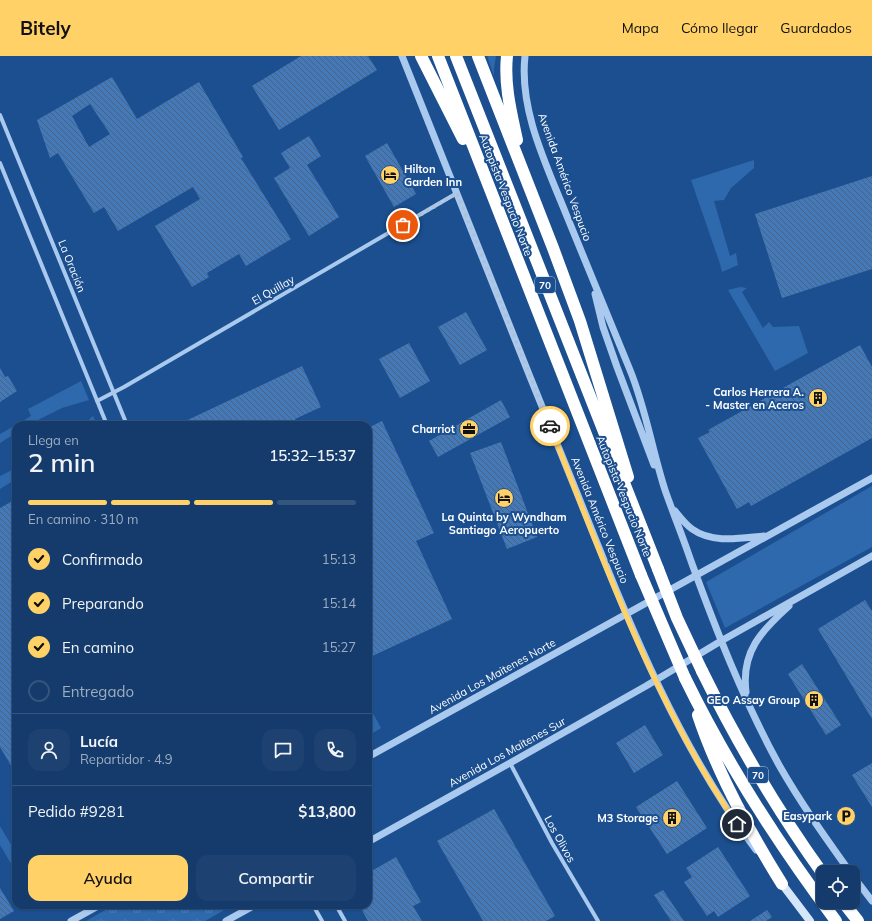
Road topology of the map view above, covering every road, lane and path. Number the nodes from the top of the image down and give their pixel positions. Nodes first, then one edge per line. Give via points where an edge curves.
1 (402, 56) edge
2 (421, 56) edge
3 (438, 56) edge
4 (456, 56) edge
5 (478, 56) edge
6 (507, 56) edge
7 (525, 56) edge
8 (0, 115) edge
9 (0, 163) edge
10 (524, 173) junction
11 (457, 193) junction
12 (492, 195) junction
13 (592, 280) junction
14 (114, 393) junction
15 (97, 401) junction
16 (105, 421) edge
17 (125, 421) edge
18 (872, 478) edge
19 (664, 487) junction
20 (671, 506) junction
21 (635, 513) junction
22 (767, 536) junction
23 (872, 556) edge
24 (696, 575) junction
25 (798, 598) junction
26 (626, 614) junction
27 (721, 641) junction
28 (656, 680) junction
29 (688, 684) junction
30 (746, 698) junction
31 (372, 755) edge
32 (510, 762) junction
33 (372, 840) edge
34 (817, 865) edge
35 (845, 865) edge
36 (782, 884) junction
37 (860, 885) edge
38 (872, 901) edge
39 (93, 909) edge
40 (248, 909) edge
41 (315, 909) edge
42 (338, 909) edge
43 (849, 909) edge
44 (71, 921) edge
45 (226, 921) edge
46 (322, 921) edge
47 (345, 921) edge
48 (598, 921) edge
49 (810, 921) edge
50 (836, 921) edge
51 (858, 921) edge

1 - 11 street, Avenida Américo Vespucio
2 - 12 highway
3 - 12 highway, Autopista Vespucio Norte / 70
4 - 21 highway, Autopista Vespucio Norte / 70
5 - 10 highway
6 - 10 highway via 507,92
7 - 13 street, Avenida Américo Vespucio via 525,87 534,126
8 - 14 street, La Oración
9 - 15 street
10 - 21 highway via 585,336 623,459
11 - 14 street, El Quillay
11 - 26 street, Avenida Américo Vespucio
12 - 29 highway, Autopista Vespucio Norte / 70, bridge via 641,575
13 - 19 street, Avenida Américo Vespucio via 600,316 617,367
13 - 19 street, Avenida Américo Vespucio via 641,399
14 - 15 street, El Quillay
14 - 17 street, La Oración
15 - 16 street
18 - 22 street, Avenida Los Maitenes Norte
19 - 20 street, Avenida Américo Vespucio
20 - 22 street via 691,528 704,535 729,539
20 - 24 street, Avenida Américo Vespucio
21 - 34 highway, Autopista Vespucio Norte / 70, bridge via 678,618 734,734
22 - 24 street, Avenida Los Maitenes Norte
23 - 25 street
24 - 26 street, Avenida Los Maitenes Norte
24 - 27 street, Avenida Américo Vespucio
25 - 27 street, Avenida Los Maitenes Sur
25 - 30 street via 760,635 750,652 744,677
26 - 28 street, Avenida Américo Vespucio
26 - 31 street, Avenida Los Maitenes Norte
27 - 28 street, Avenida Los Maitenes Sur
27 - 30 street, Avenida Américo Vespucio
28 - 32 street, Avenida Los Maitenes Sur
28 - 36 street, Avenida Américo Vespucio via 707,779
29 - 36 highway via 721,772 758,845
29 - 50 highway, Autopista Vespucio Norte / 70 via 762,815
30 - 35 street, Avenida Américo Vespucio via 788,781
32 - 33 street, Avenida Los Maitenes Sur
32 - 48 street, Los Olivos via 552,843
36 - 49 main road, Avenida Américo Vespucio
37 - 38 street
39 - 44 street
40 - 45 street
41 - 46 street
42 - 47 street
43 - 51 highway

